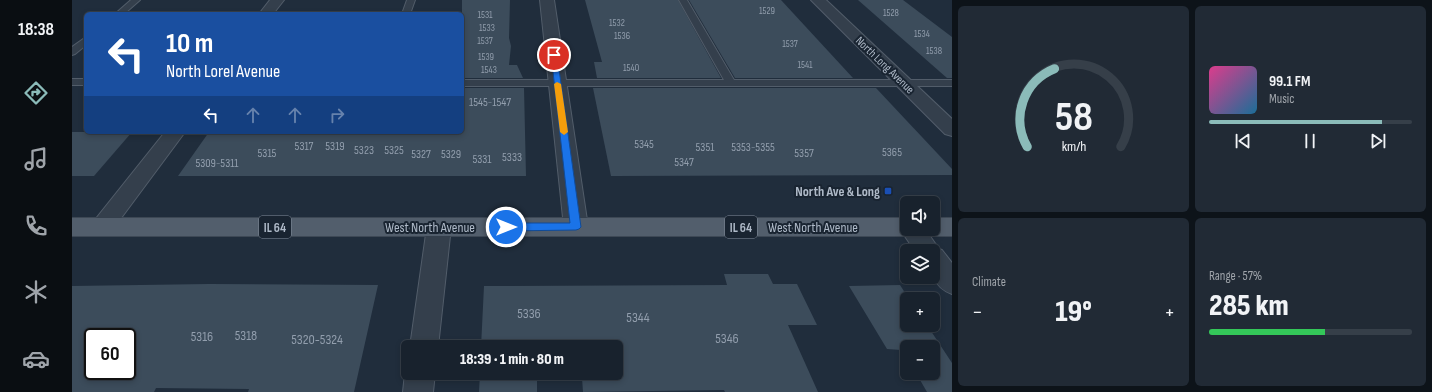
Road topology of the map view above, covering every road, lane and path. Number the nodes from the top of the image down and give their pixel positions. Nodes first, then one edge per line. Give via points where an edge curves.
1 (136, 0) edge
2 (277, 0) edge
3 (411, 0) edge
4 (547, 0) edge
5 (683, 0) edge
6 (818, 0) edge
7 (121, 12) edge
8 (268, 12) edge
9 (407, 12) edge
10 (84, 42) edge
11 (72, 52) edge
12 (72, 82) edge
13 (84, 82) edge
14 (464, 83) edge
15 (557, 83) junction
16 (731, 83) junction
17 (904, 83) junction
18 (952, 83) edge
19 (952, 130) edge
20 (173, 134) edge
21 (72, 227) edge
22 (102, 227) junction
23 (439, 227) junction
24 (576, 227) junction
25 (900, 227) edge
26 (940, 227) edge
27 (952, 227) edge
28 (940, 267) edge
29 (952, 283) edge
30 (425, 340) edge
31 (419, 380) edge
32 (418, 392) edge

1 - 7 lane
2 - 8 street
3 - 9 lane
4 - 15 street
5 - 16 lane
6 - 17 street, North Long Avenue
10 - 11 lane
12 - 13 lane
14 - 15 lane
15 - 16 lane
15 - 24 street
16 - 17 lane
17 - 18 lane
17 - 19 street, North Long Avenue
20 - 22 street
21 - 22 main road, West North Avenue / IL 64
22 - 23 main road, West North Avenue / IL 64
23 - 24 main road, West North Avenue / IL 64
23 - 30 street
24 - 25 main road, West North Avenue / IL 64
26 - 27 main road
28 - 29 street
31 - 32 street

